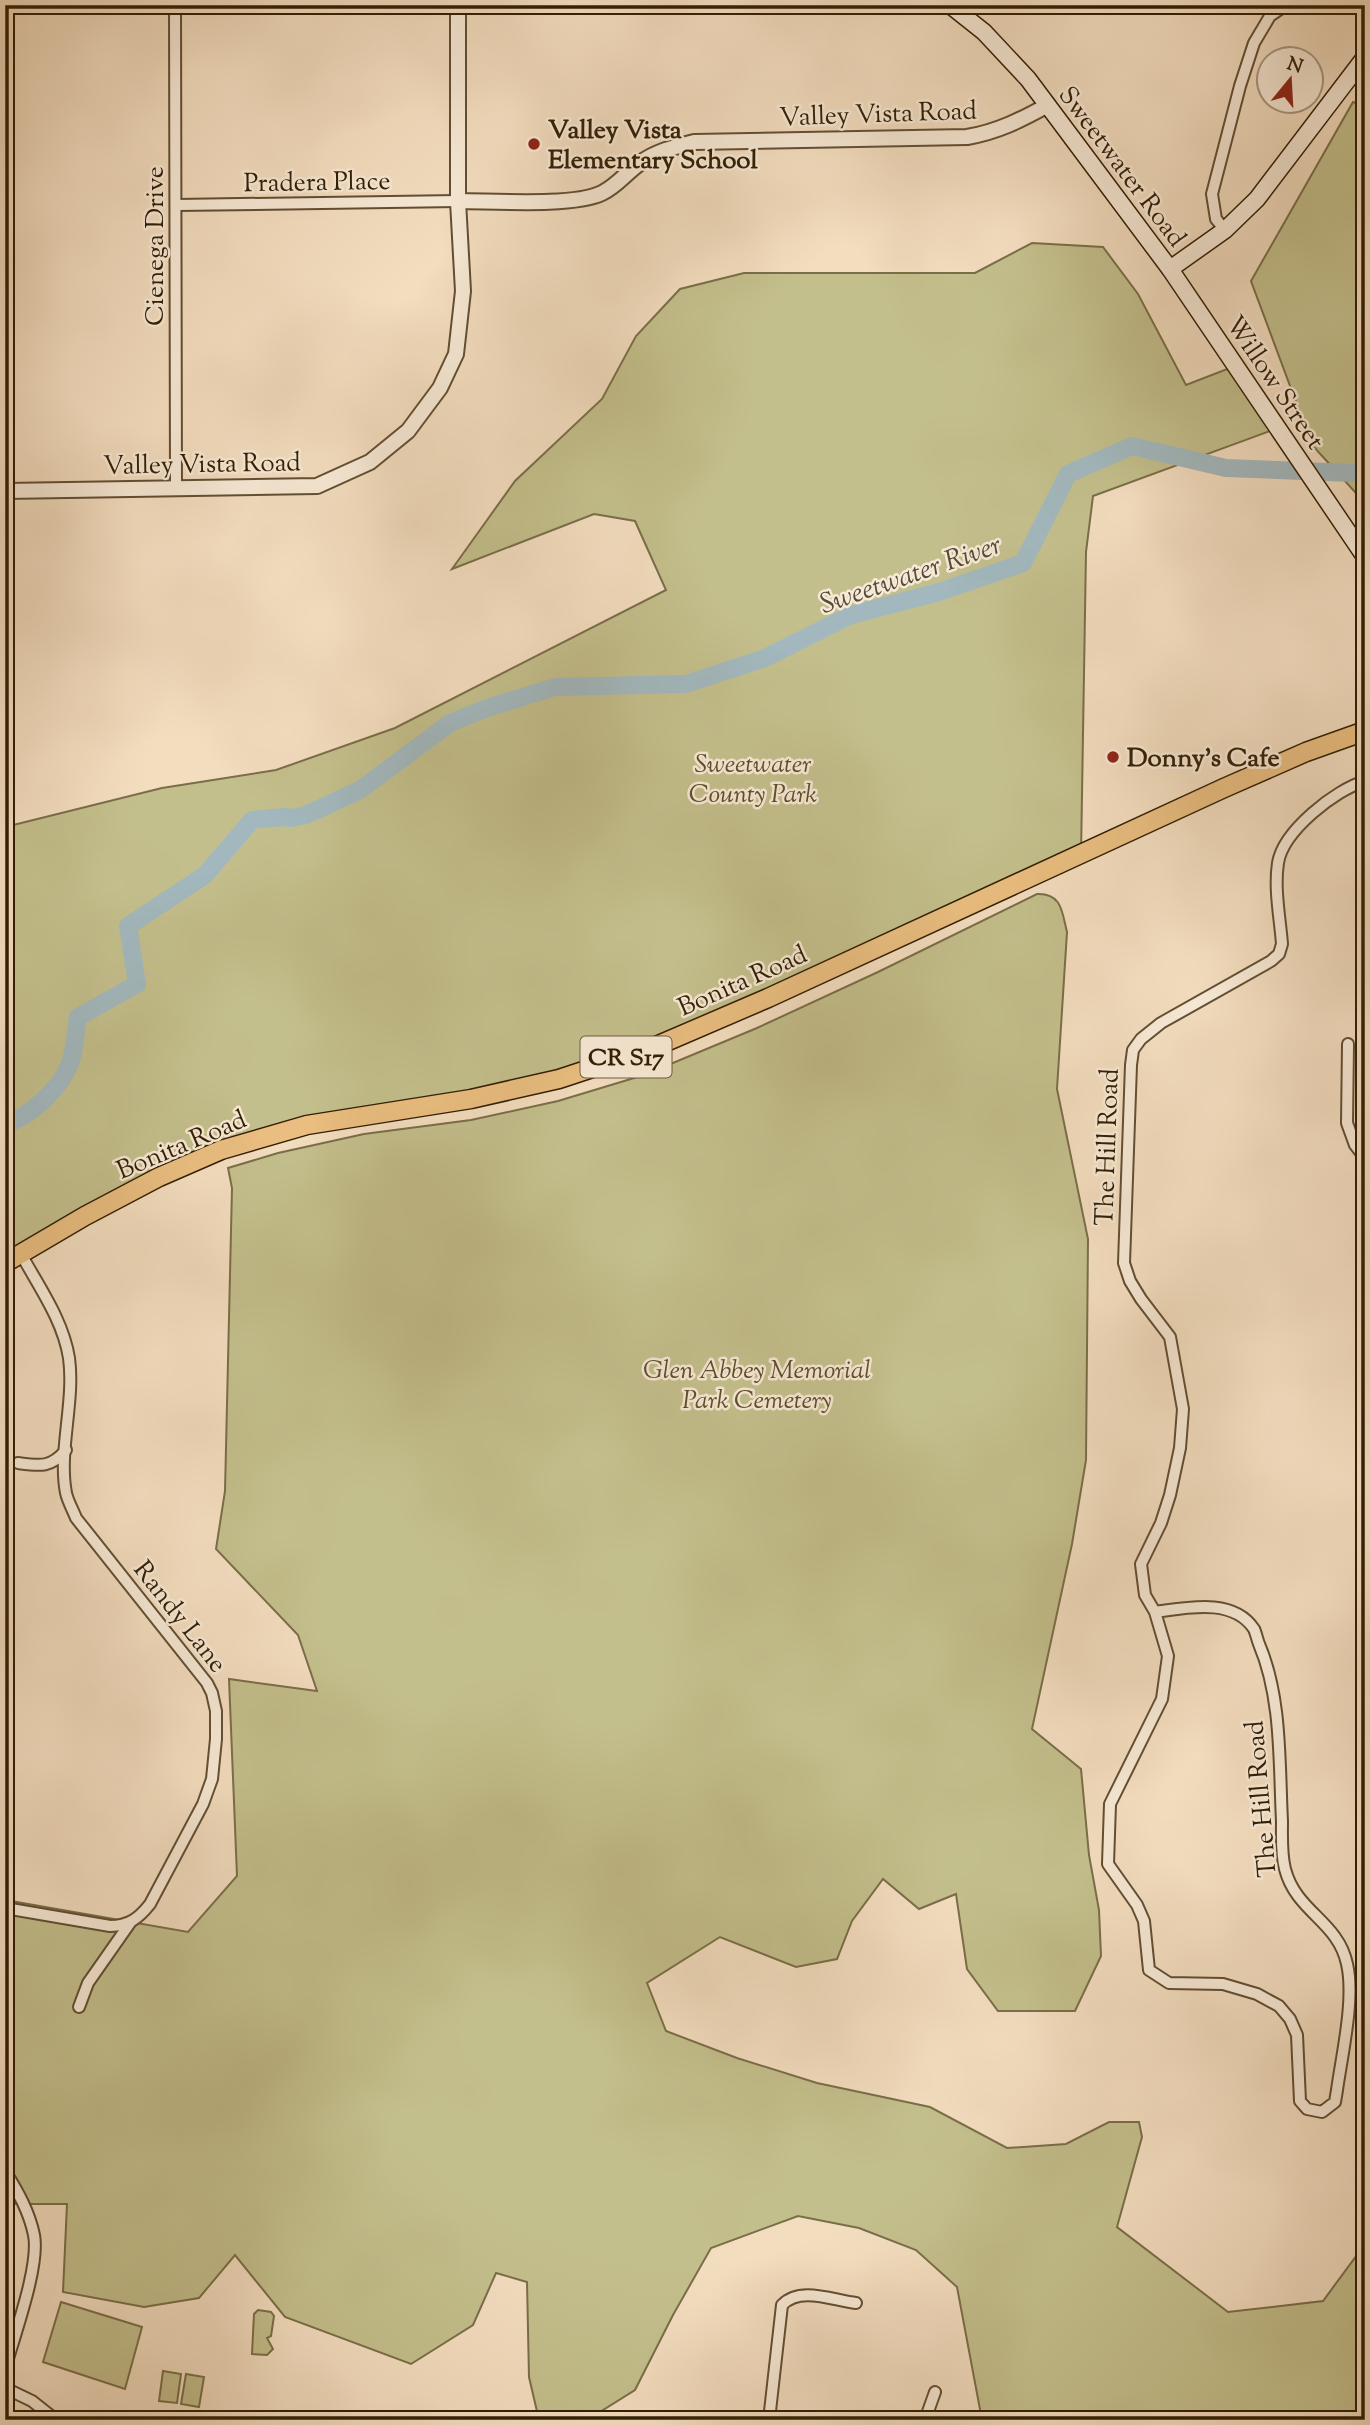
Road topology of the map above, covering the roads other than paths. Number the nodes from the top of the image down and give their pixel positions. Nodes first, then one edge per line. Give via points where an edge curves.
1 (175, 5) edge
2 (458, 5) edge
3 (950, 5) edge
4 (1286, 5) edge
5 (1365, 57) edge
6 (1048, 105) junction
7 (458, 201) junction
8 (177, 205) junction
9 (1225, 230) junction
10 (1170, 269) junction
11 (176, 487) junction
12 (5, 491) edge
13 (1360, 550) edge
14 (1365, 731) edge
15 (1365, 781) edge
16 (1348, 1044) dead end
17 (1365, 1158) edge
18 (13, 1259) edge
19 (66, 1450) junction
20 (18, 1463) dead end
21 (1155, 1612) junction
22 (5, 1908) edge
23 (132, 1921) junction
24 (79, 2007) dead end
25 (5, 2171) edge
26 (856, 2303) dead end
27 (5, 2369) edge
28 (5, 2388) edge
29 (935, 2392) dead end
30 (56, 2420) edge
31 (769, 2420) edge
32 (925, 2420) edge

1 - 8 street, Cienega Drive
2 - 7 street
3 - 6 main road, Sweetwater Road via 984,32
4 - 9 street via 1270,16 1254,43 1240,86 1212,194 1212,208
5 - 9 main road, Sweetwater Road via 1274,179
6 - 7 street, Valley Vista Road via 989,134 967,138 694,142 663,149 602,193 577,200
6 - 10 main road, Sweetwater Road
7 - 8 street, Pradera Place
7 - 11 street, Valley Vista Road via 463,291 456,354 440,388 408,431 370,462 317,486
8 - 11 street, Cienega Drive
9 - 10 main road, Sweetwater Road
10 - 13 main road, Willow Street
11 - 12 street, Valley Vista Road
14 - 18 main road, Bonita Road / CR S17 via 1224,788 781,993 647,1050 559,1079 471,1100 320,1123 221,1150 159,1177
15 - 21 street, The Hill Road via 1324,802 1284,846 1277,870 1279,954 1161,1023 1133,1050 1124,1263 1141,1299 1170,1338 1183,1409 1170,1495 1141,1564 1145,1595
16 - 17 street via 1347,1123
18 - 19 street, Randy Lane via 56,1316 69,1357
19 - 20 street via 58,1460 42,1466
19 - 23 street, Randy Lane via 66,1489 76,1518 207,1683 216,1711 212,1779 203,1804 150,1904
21 - 21 street, The Hill Road via 1168,1656 1162,1699 1110,1804 1108,1864 1144,1921 1149,1970 1168,1983 1223,1984 1257,1993 1279,2006 1297,2035 1300,2101 1307,2109 1322,2112 1335,2102 1350,1989 1347,1964 1339,1939 1291,1888 1284,1865 1277,1731 1264,1654 1253,1628 1233,1611 1200,1606
22 - 23 street via 110,1926
23 - 24 street, Randy Lane via 88,1983
25 - 27 street via 24,2200 34,2238 32,2269
26 - 31 street via 803,2294 782,2305
28 - 30 street
29 - 32 street

